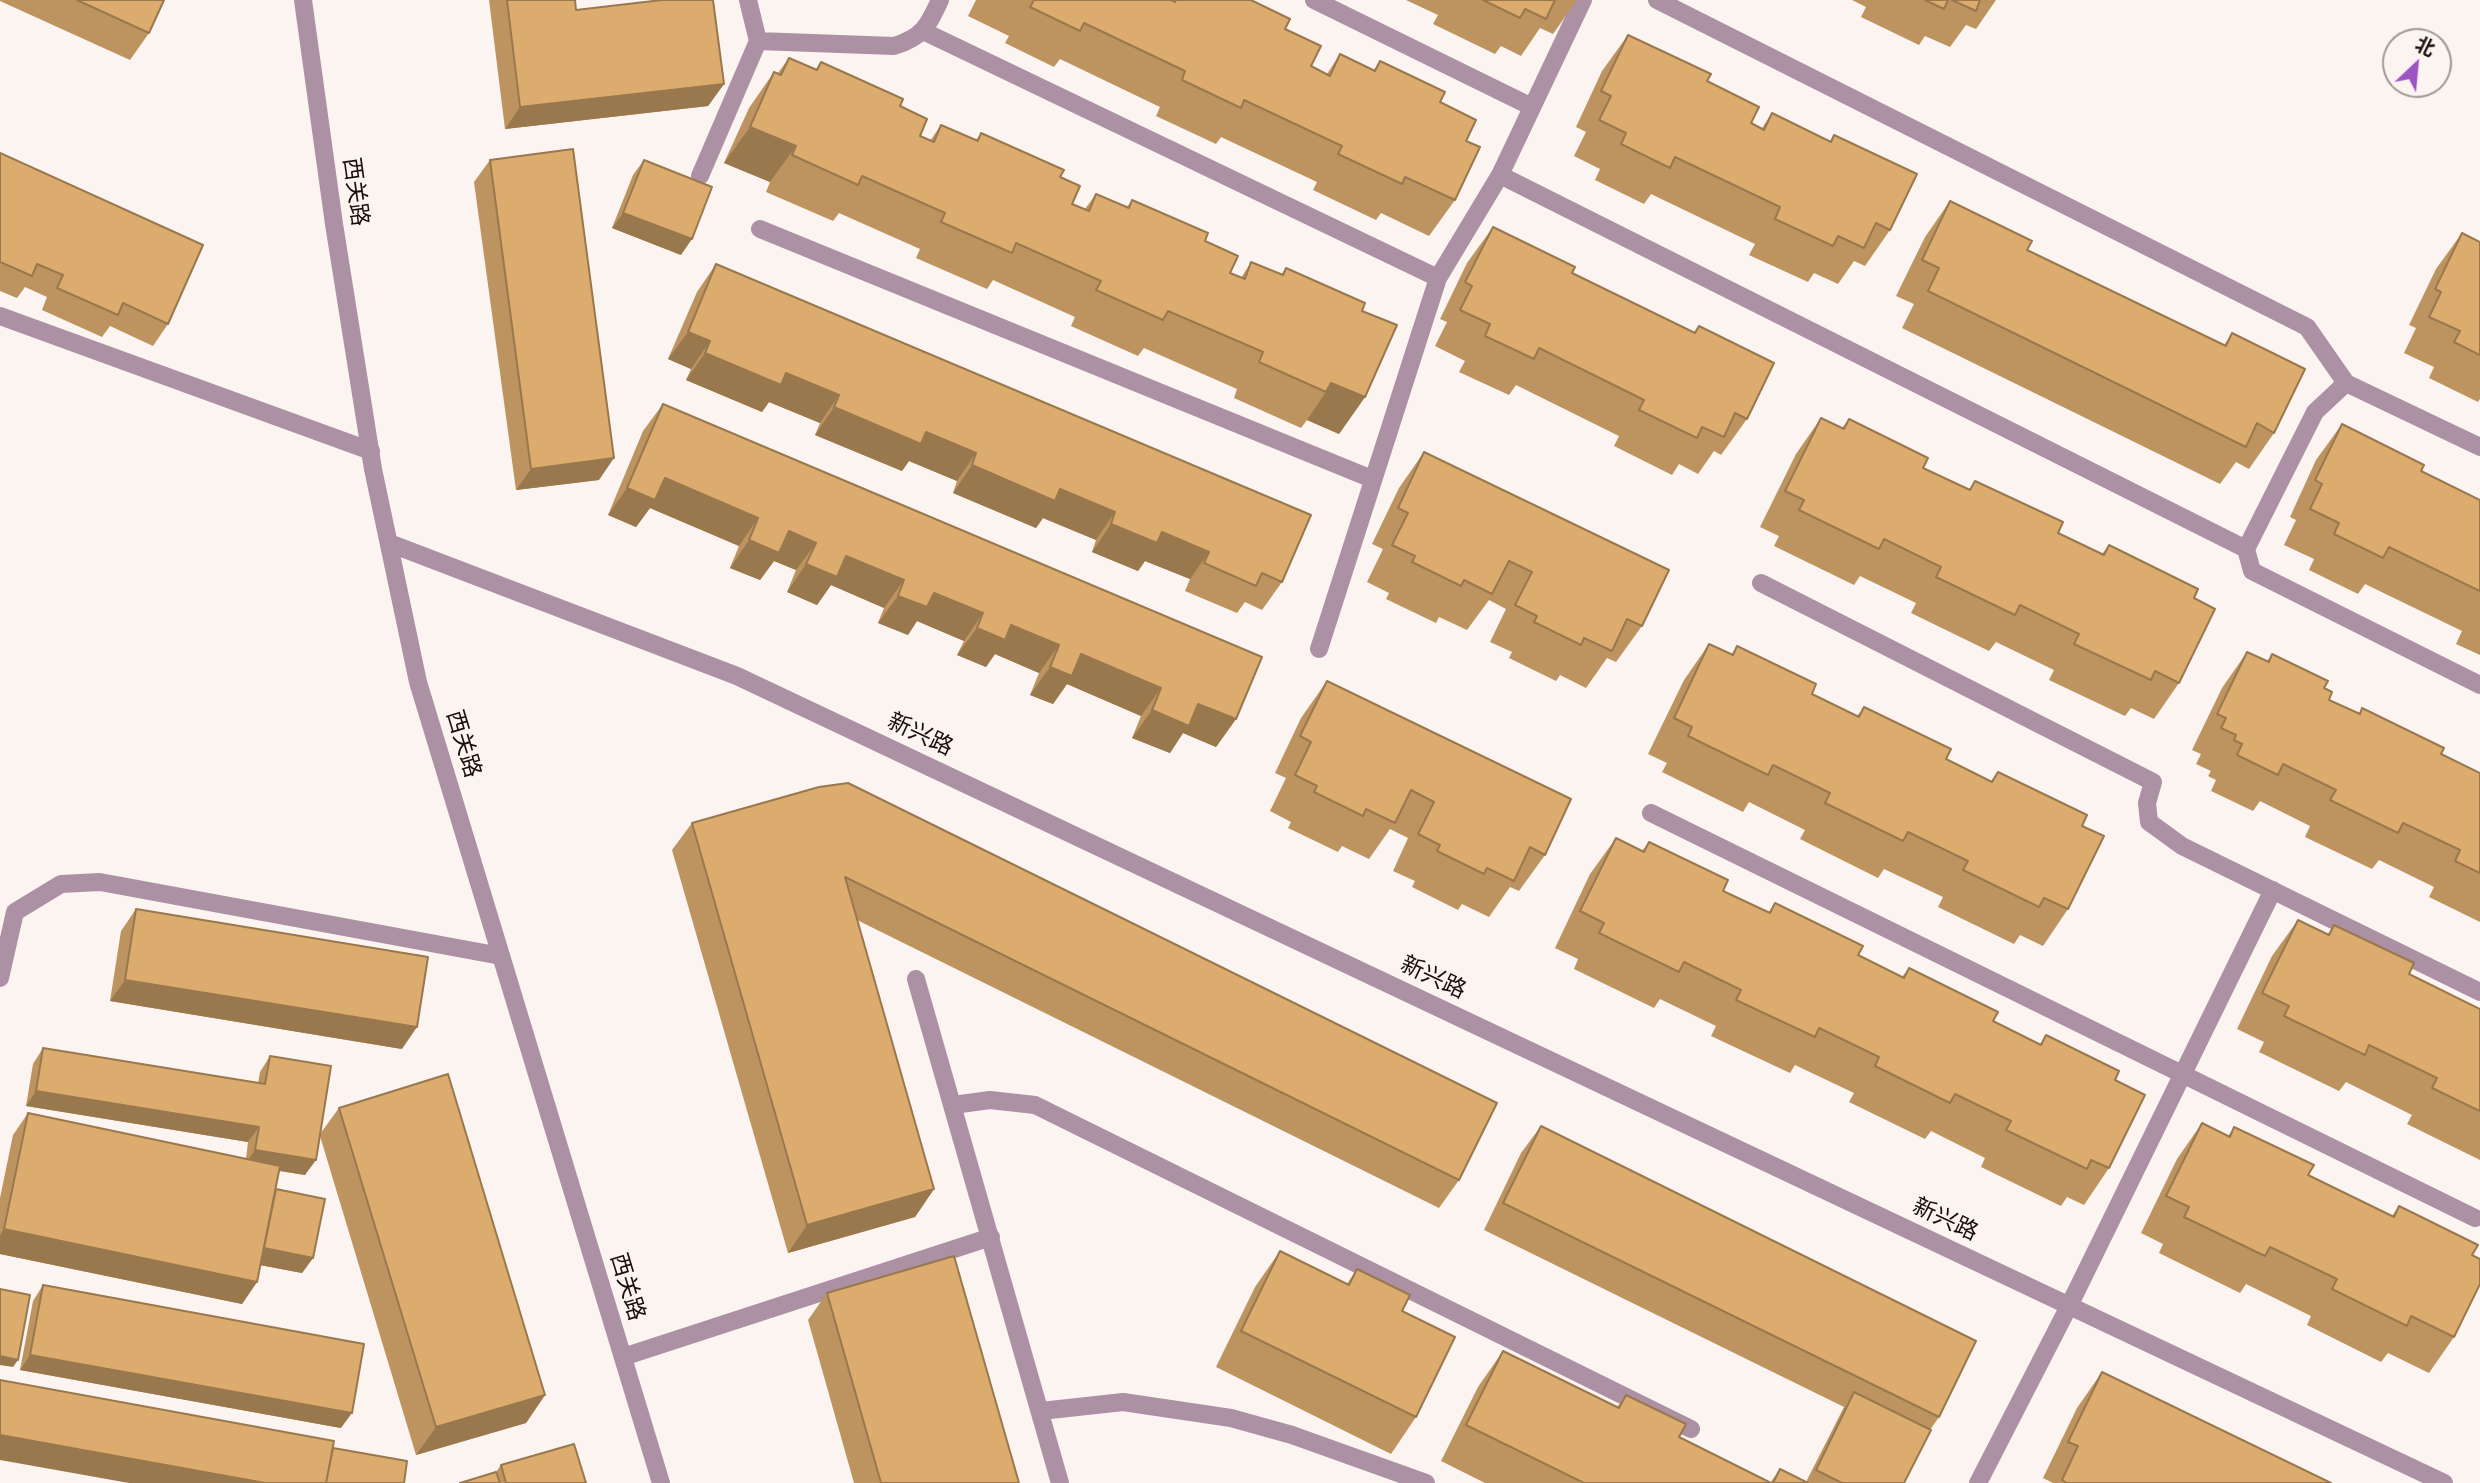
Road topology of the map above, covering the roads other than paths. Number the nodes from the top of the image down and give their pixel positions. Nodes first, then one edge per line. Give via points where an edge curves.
1 (303, 0) edge
2 (748, 0) edge
3 (940, 0) edge
4 (1314, 0) edge
5 (1583, 0) edge
6 (1657, 0) edge
7 (923, 31) junction
8 (758, 41) junction
9 (1532, 107) junction
10 (1500, 175) junction
11 (700, 176) dead end
12 (760, 229) dead end
13 (1438, 278) junction
14 (0, 316) edge
15 (2346, 383) junction
16 (2480, 447) edge
17 (371, 451) junction
18 (1371, 479) junction
19 (390, 543) junction
20 (2246, 549) junction
21 (1761, 583) dead end
22 (1319, 649) dead end
23 (2480, 685) edge
24 (1651, 813) dead end
25 (2273, 890) junction
26 (501, 956) junction
27 (0, 978) edge
28 (916, 979) dead end
29 (2480, 992) edge
30 (2182, 1074) junction
31 (953, 1105) junction
32 (2475, 1218) dead end
33 (991, 1237) junction
34 (2069, 1306) junction
35 (623, 1357) junction
36 (1041, 1411) junction
37 (1691, 1429) dead end
38 (661, 1483) edge
39 (1060, 1483) edge
40 (1426, 1483) edge
41 (1978, 1483) edge
42 (2444, 1483) edge

1 - 17 street, 西关路
2 - 8 street
3 - 7 street
4 - 9 street
5 - 9 street
6 - 15 street via 2307,327
7 - 8 street via 894,46
7 - 13 street
8 - 11 street
9 - 10 street
10 - 13 street
10 - 20 street
12 - 18 street
13 - 18 street
14 - 17 street
15 - 16 street
15 - 20 street via 2315,412
17 - 19 street, 西关路
18 - 22 street
19 - 26 street, 西关路 via 418,682
19 - 34 street, 新兴路 via 737,676
20 - 23 street via 2252,571
21 - 25 street via 2153,782 2147,803 2149,822 2182,846
24 - 30 street
25 - 29 street
25 - 30 street
26 - 27 street via 100,882 61,884 15,912
26 - 35 street, 西关路
28 - 31 street
30 - 32 street
30 - 34 street
31 - 33 street
31 - 37 street via 990,1100 1035,1105
33 - 35 street
33 - 36 street
34 - 41 street
34 - 42 street, 新兴路
35 - 38 street, 西关路
36 - 39 street
36 - 40 street via 1123,1402 1231,1418

